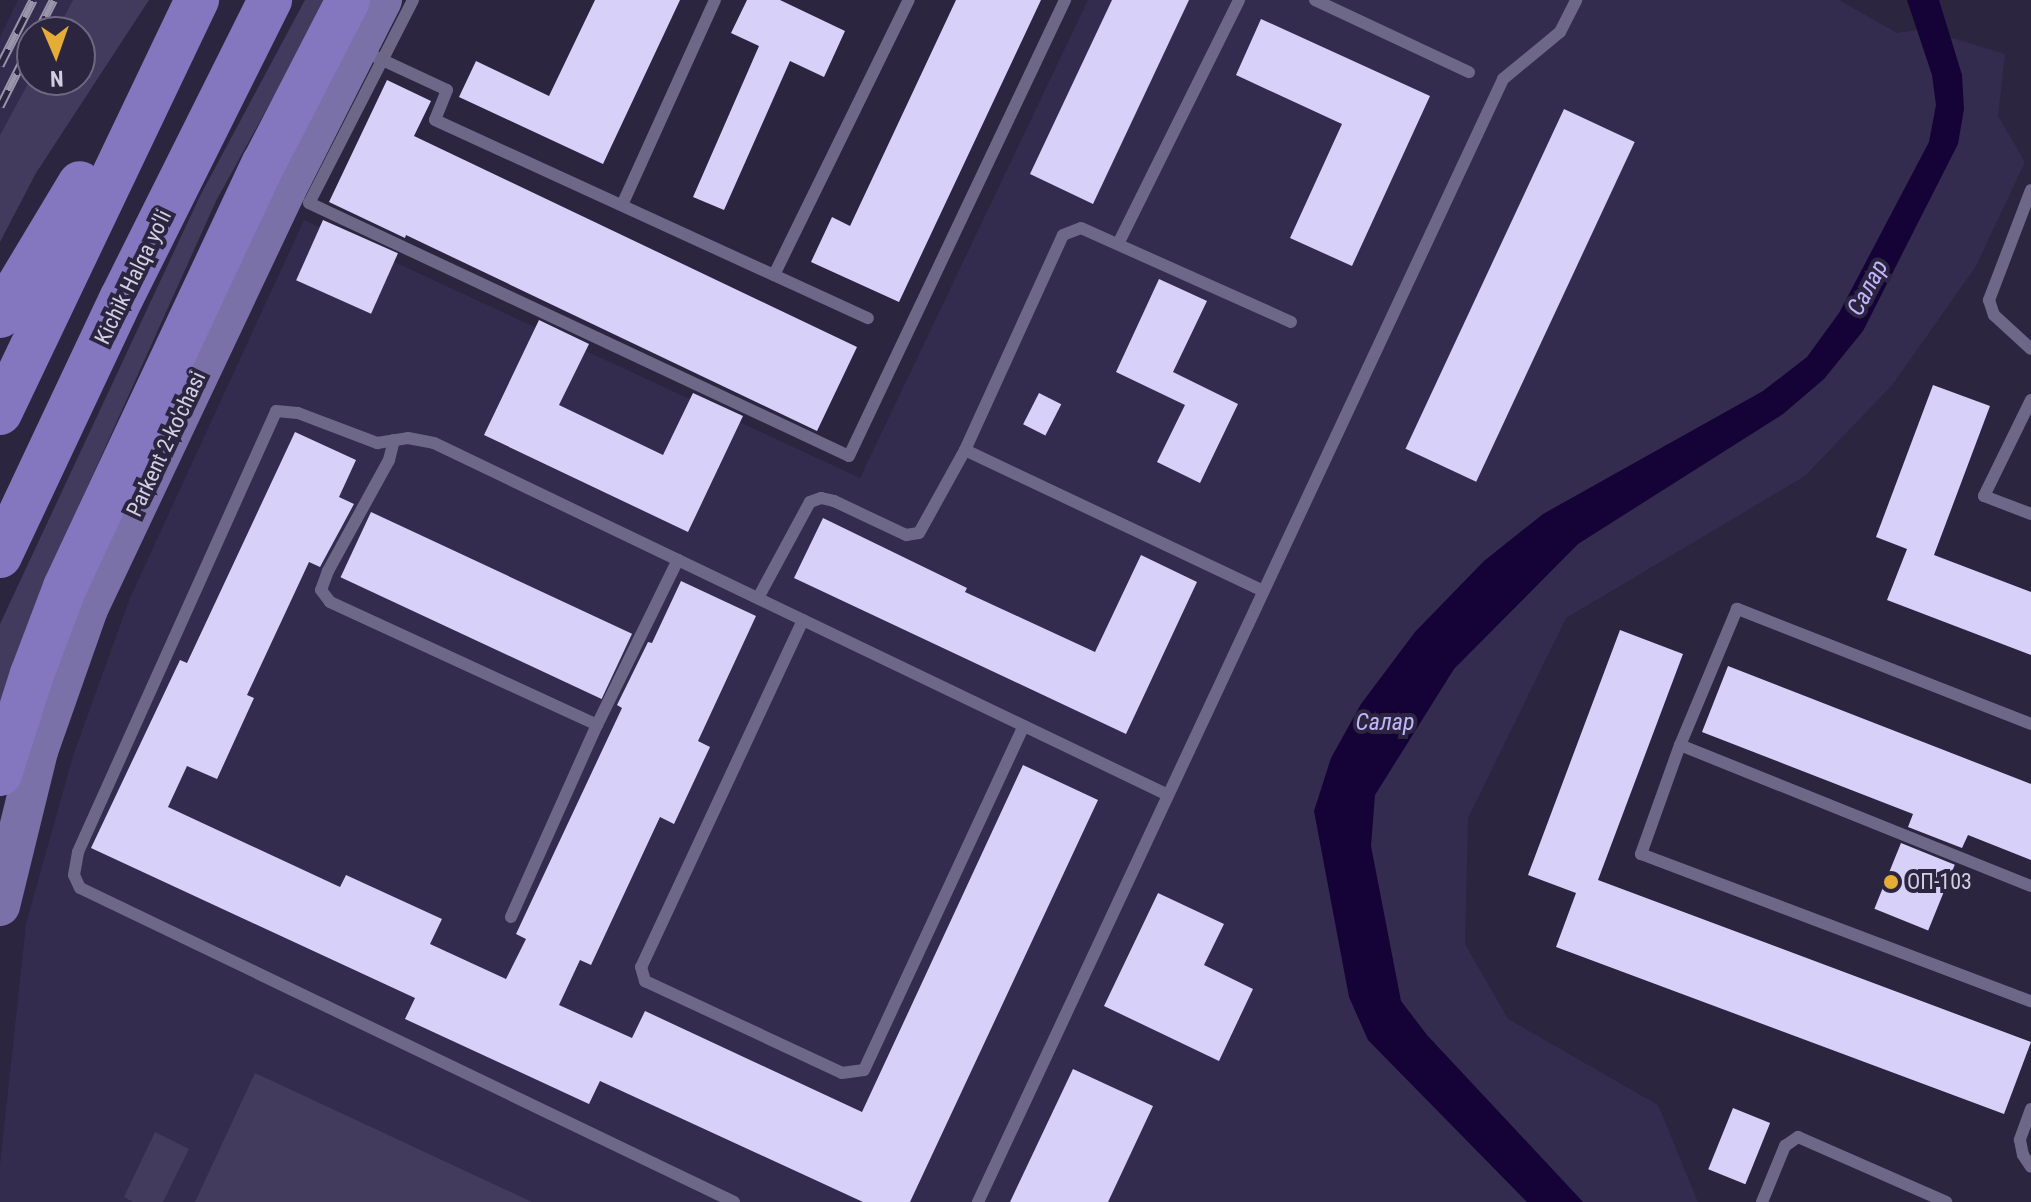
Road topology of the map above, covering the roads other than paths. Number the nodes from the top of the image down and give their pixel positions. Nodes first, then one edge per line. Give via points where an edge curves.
1 (194, 0) edge
2 (270, 0) edge
3 (382, 0) edge
4 (413, 0) edge
5 (715, 0) edge
6 (909, 0) edge
7 (1065, 0) edge
8 (1239, 0) edge
9 (1315, 0) edge
10 (1576, 0) edge
11 (345, 28) edge
12 (1469, 72) dead end
13 (2031, 190) edge
14 (622, 205) junction
15 (1118, 244) junction
16 (774, 275) junction
17 (0, 316) edge
18 (868, 318) dead end
19 (1291, 322) dead end
20 (2031, 349) edge
21 (2031, 400) edge
22 (0, 413) edge
23 (394, 440) junction
24 (965, 450) junction
25 (2031, 514) edge
26 (0, 556) edge
27 (678, 560) junction
28 (1263, 591) junction
29 (758, 598) junction
30 (803, 620) junction
31 (2031, 724) edge
32 (597, 725) junction
33 (1024, 726) junction
34 (1680, 745) junction
35 (0, 774) edge
36 (1168, 795) junction
37 (2031, 886) edge
38 (0, 906) edge
39 (511, 917) dead end
40 (2031, 1001) edge
41 (2031, 1109) edge
42 (2031, 1167) edge
43 (734, 1202) edge
44 (978, 1202) edge
45 (1762, 1202) edge
46 (1946, 1202) edge

1 - 17 highway
1 - 22 highway
2 - 26 highway, Kichik Halqa yo'li
3 - 11 main road, Parkent 2-ko'chasi
4 - 7 lane via 309,203 849,456
5 - 14 lane
6 - 16 lane
8 - 15 lane
9 - 12 lane
10 - 28 lane via 1560,32 1503,79
11 - 14 lane via 447,90 435,120
11 - 35 highway via 264,163 65,587
11 - 38 main road, Parkent 2-ko'chasi via 286,190 88,609 38,751
13 - 20 lane via 1989,300 1994,315
14 - 16 lane
15 - 19 lane
15 - 24 lane via 1081,228 1063,235
16 - 18 lane
21 - 25 lane via 1984,496
23 - 27 lane via 434,443
23 - 32 lane via 389,460 321,590 330,602
23 - 43 lane via 377,443 298,413 276,411 126,738 78,852 74,875 80,888
24 - 28 lane
24 - 29 lane via 919,533 906,535 834,501 810,502
27 - 29 lane
27 - 32 lane
28 - 36 lane
29 - 30 lane
30 - 33 lane
30 - 33 lane via 641,967 645,981 842,1073 864,1070
31 - 34 lane via 1737,609
32 - 39 lane
33 - 36 lane
34 - 37 lane
34 - 40 lane via 1641,854
36 - 44 lane
41 - 42 lane via 2020,1140
45 - 46 lane via 1785,1146 1798,1137

